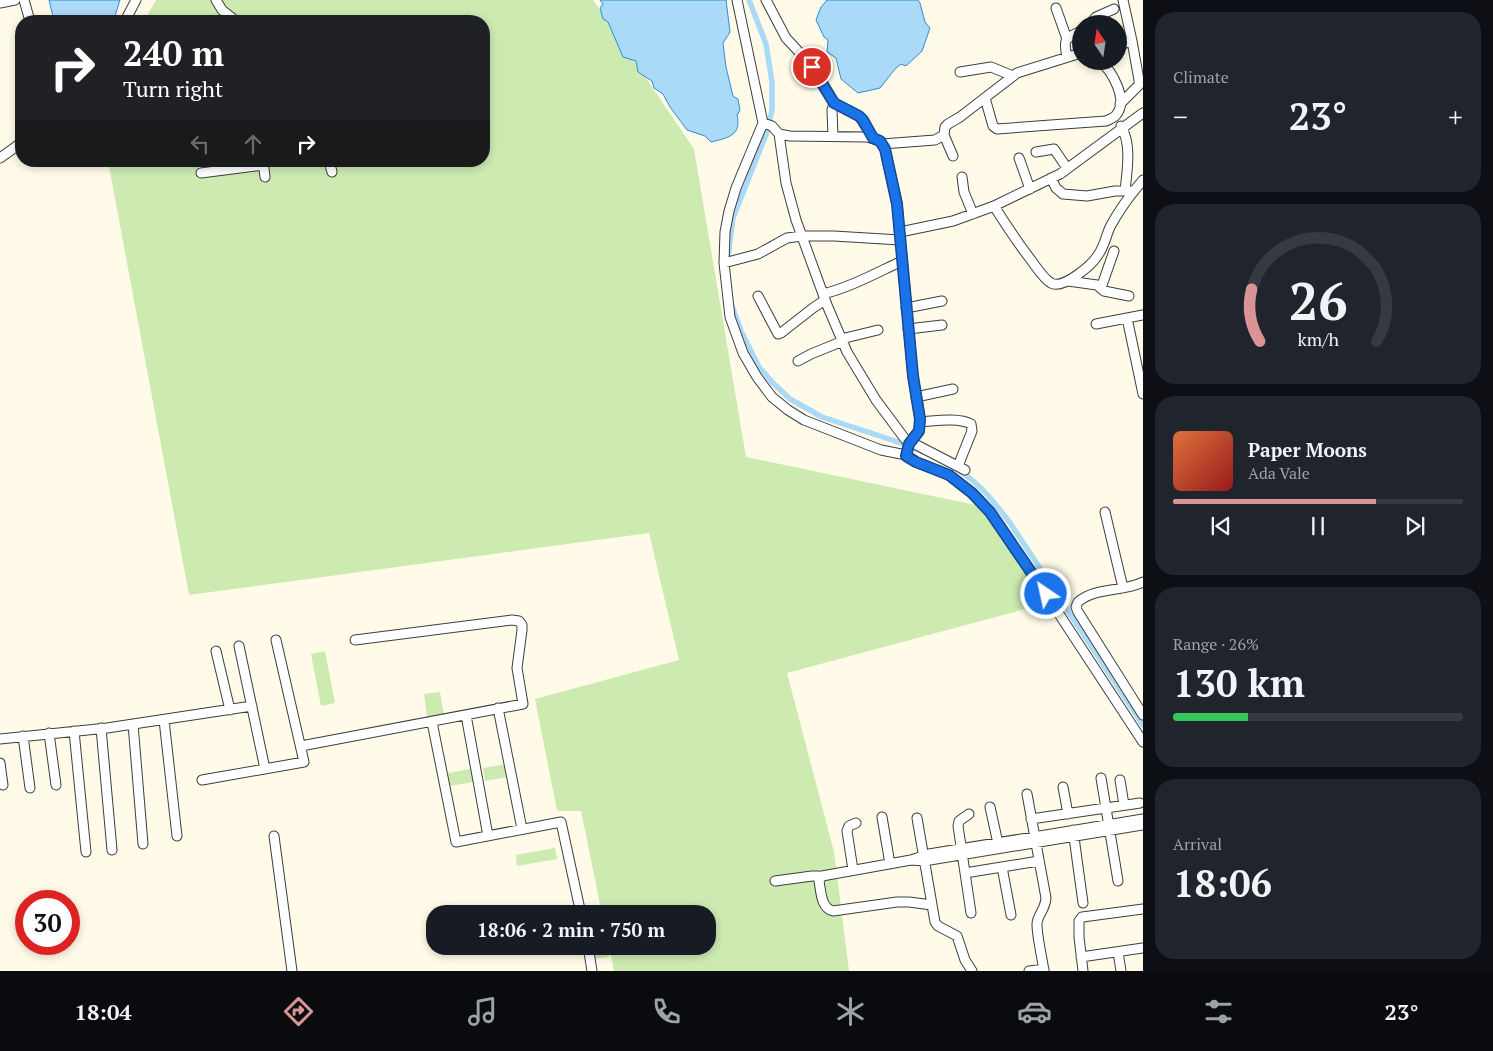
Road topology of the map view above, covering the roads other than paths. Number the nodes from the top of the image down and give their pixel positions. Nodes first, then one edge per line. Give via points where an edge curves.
1 (15, 0) edge
2 (24, 0) edge
3 (136, 0) edge
4 (216, 0) edge
5 (737, 0) edge
6 (766, 0) edge
7 (1123, 0) edge
8 (0, 4) edge
9 (1056, 8) dead end
10 (1114, 9) dead end
11 (28, 15) edge
12 (129, 15) edge
13 (228, 15) edge
14 (1100, 15) edge
15 (1072, 36) edge
16 (1067, 39) junction
17 (1132, 42) junction
18 (1128, 43) edge
19 (1072, 56) edge
20 (1067, 57) junction
21 (1109, 70) edge
22 (960, 72) dead end
23 (1013, 76) junction
24 (1141, 86) edge
25 (984, 98) junction
26 (834, 103) junction
27 (1120, 104) junction
28 (1143, 113) edge
29 (1115, 117) junction
30 (767, 124) junction
31 (1122, 128) junction
32 (778, 134) junction
33 (944, 134) junction
34 (833, 136) junction
35 (873, 138) junction
36 (882, 144) junction
37 (15, 147) edge
38 (1036, 152) dead end
39 (953, 156) dead end
40 (0, 158) edge
41 (1019, 158) dead end
42 (238, 167) edge
43 (264, 167) edge
44 (331, 167) edge
45 (1067, 168) junction
46 (332, 172) dead end
47 (201, 173) dead end
48 (962, 176) dead end
49 (265, 177) dead end
50 (1052, 178) junction
51 (1143, 180) edge
52 (1030, 188) junction
53 (1129, 191) junction
54 (994, 206) junction
55 (972, 214) junction
56 (802, 236) junction
57 (900, 236) junction
58 (1114, 251) dead end
59 (902, 261) junction
60 (727, 262) junction
61 (1067, 281) junction
62 (1101, 288) junction
63 (758, 296) dead end
64 (1129, 296) dead end
65 (824, 297) junction
66 (942, 301) dead end
67 (906, 308) junction
68 (1143, 315) edge
69 (1127, 318) junction
70 (1096, 324) dead end
71 (942, 325) dead end
72 (908, 329) junction
73 (878, 330) dead end
74 (842, 340) junction
75 (798, 361) dead end
76 (953, 390) dead end
77 (1143, 394) edge
78 (916, 397) junction
79 (920, 422) junction
80 (908, 447) junction
81 (1105, 512) dead end
82 (1143, 582) edge
83 (1123, 588) junction
84 (276, 640) dead end
85 (355, 640) dead end
86 (239, 646) dead end
87 (216, 651) dead end
88 (252, 706) junction
89 (498, 708) junction
90 (230, 710) junction
91 (466, 715) junction
92 (1143, 715) edge
93 (164, 720) junction
94 (432, 722) junction
95 (132, 724) junction
96 (101, 728) junction
97 (74, 731) junction
98 (49, 734) junction
99 (23, 736) junction
100 (0, 739) edge
101 (1143, 742) edge
102 (301, 746) junction
103 (0, 762) edge
104 (266, 769) junction
105 (1100, 778) dead end
106 (202, 780) dead end
107 (1120, 780) dead end
108 (3, 785) dead end
109 (56, 785) dead end
110 (1063, 787) dead end
111 (30, 788) dead end
112 (1027, 794) dead end
113 (1140, 803) dead end
114 (1124, 805) junction
115 (990, 807) dead end
116 (1106, 808) junction
117 (969, 814) dead end
118 (1068, 814) junction
119 (882, 817) dead end
120 (917, 818) dead end
121 (1031, 819) junction
122 (1143, 819) edge
123 (856, 823) dead end
124 (1143, 825) edge
125 (1109, 828) junction
126 (522, 829) junction
127 (1073, 833) junction
128 (177, 836) dead end
129 (274, 836) dead end
130 (488, 836) junction
131 (1035, 839) junction
132 (143, 844) dead end
133 (998, 846) junction
134 (112, 850) dead end
135 (86, 852) dead end
136 (962, 852) junction
137 (924, 858) junction
138 (1039, 861) junction
139 (890, 864) junction
140 (1002, 867) junction
141 (853, 870) junction
142 (965, 873) junction
143 (820, 878) junction
144 (775, 881) dead end
145 (1118, 881) dead end
146 (1083, 903) dead end
147 (579, 905) edge
148 (932, 905) junction
149 (1143, 909) edge
150 (971, 913) dead end
151 (1011, 915) dead end
152 (1143, 948) edge
153 (1118, 952) junction
154 (589, 955) edge
155 (1081, 957) junction
156 (1044, 970) edge
157 (292, 971) edge
158 (592, 971) edge
159 (972, 971) edge
160 (1029, 971) edge
161 (1083, 971) edge
162 (1121, 971) edge

1 - 8 street
2 - 11 street
3 - 12 street
4 - 13 street
5 - 30 street
6 - 26 street via 786,38 812,67
7 - 17 street
9 - 16 street
10 - 14 street
15 - 16 street
16 - 20 street via 1064,45
17 - 18 street
17 - 24 street
19 - 20 street
20 - 23 street
21 - 27 street via 1116,81
22 - 23 street via 991,67
23 - 25 street
24 - 27 street
25 - 29 street via 993,126 997,129 1106,121
25 - 33 street via 948,124
26 - 34 street
26 - 35 street via 859,116
27 - 29 street
28 - 31 street
29 - 31 street
30 - 32 street
30 - 60 street via 736,188 729,211 725,232
31 - 45 street
31 - 53 street via 1128,157
32 - 34 street
32 - 56 street via 786,183
33 - 36 street via 935,140
33 - 39 street
34 - 35 street
35 - 36 street
36 - 57 street via 894,186
37 - 40 street
38 - 45 street via 1054,149
41 - 52 street
42 - 47 street
43 - 49 street
44 - 46 street
45 - 50 street
48 - 55 street
50 - 52 street
50 - 53 street via 1056,188 1064,194 1087,196
51 - 53 street
52 - 54 street
53 - 61 street via 1098,256 1086,269
54 - 55 street
54 - 61 street via 1044,276 1054,284
55 - 57 street
56 - 57 street
56 - 60 street via 788,238 758,254
56 - 65 street
57 - 59 street
58 - 62 street
59 - 65 street
59 - 67 street
60 - 80 street via 730,318 743,353 772,396 804,420 881,450
61 - 62 street
62 - 64 street
63 - 65 street via 778,334
65 - 74 street
66 - 67 street
67 - 72 street
68 - 69 street
69 - 70 street
69 - 77 street
71 - 72 street
72 - 78 street
73 - 74 street
74 - 75 street
74 - 80 street via 876,400
76 - 78 street
78 - 79 street
79 - 80 street via 919,431
79 - 80 street via 952,420 971,424 962,468
80 - 101 street via 916,462 949,475 990,512
81 - 83 street
82 - 83 street
83 - 92 street via 1086,596 1076,607
84 - 102 street
85 - 89 street via 519,621 522,630 517,668 523,704
86 - 88 street
87 - 90 street
88 - 90 street
88 - 104 street
89 - 91 street
89 - 126 street
90 - 93 street
91 - 94 street
91 - 130 street
93 - 95 street
93 - 128 street
94 - 102 street
94 - 130 street via 456,842
95 - 96 street
95 - 132 street
96 - 97 street
96 - 134 street
97 - 98 street
97 - 135 street
98 - 99 street
98 - 109 street
99 - 100 street
99 - 111 street
102 - 104 street via 304,762
103 - 108 street
104 - 106 street
105 - 116 street
107 - 114 street
110 - 118 street
112 - 121 street
113 - 114 street
114 - 116 street
115 - 133 street
116 - 118 street
116 - 125 street
117 - 136 street via 959,821 958,826
118 - 121 street
119 - 139 street
120 - 137 street
121 - 131 street
122 - 125 street
123 - 141 street via 847,831
124 - 125 street
125 - 127 street
125 - 145 street
126 - 130 street
126 - 147 street via 561,822
127 - 131 street
127 - 146 street
129 - 157 street
131 - 133 street
131 - 138 street
133 - 136 street
136 - 137 street
136 - 142 street
137 - 139 street
137 - 148 street
138 - 140 street
138 - 156 street via 1046,898 1037,924
139 - 141 street
140 - 142 street
140 - 151 street
141 - 143 street
142 - 150 street
143 - 144 street via 812,876
143 - 148 street via 824,906 828,910 897,902
148 - 159 street via 935,922 957,936 964,960
149 - 155 street via 1082,918 1078,925
152 - 153 street
153 - 155 street
153 - 162 street
154 - 158 street
155 - 161 street
156 - 160 street

